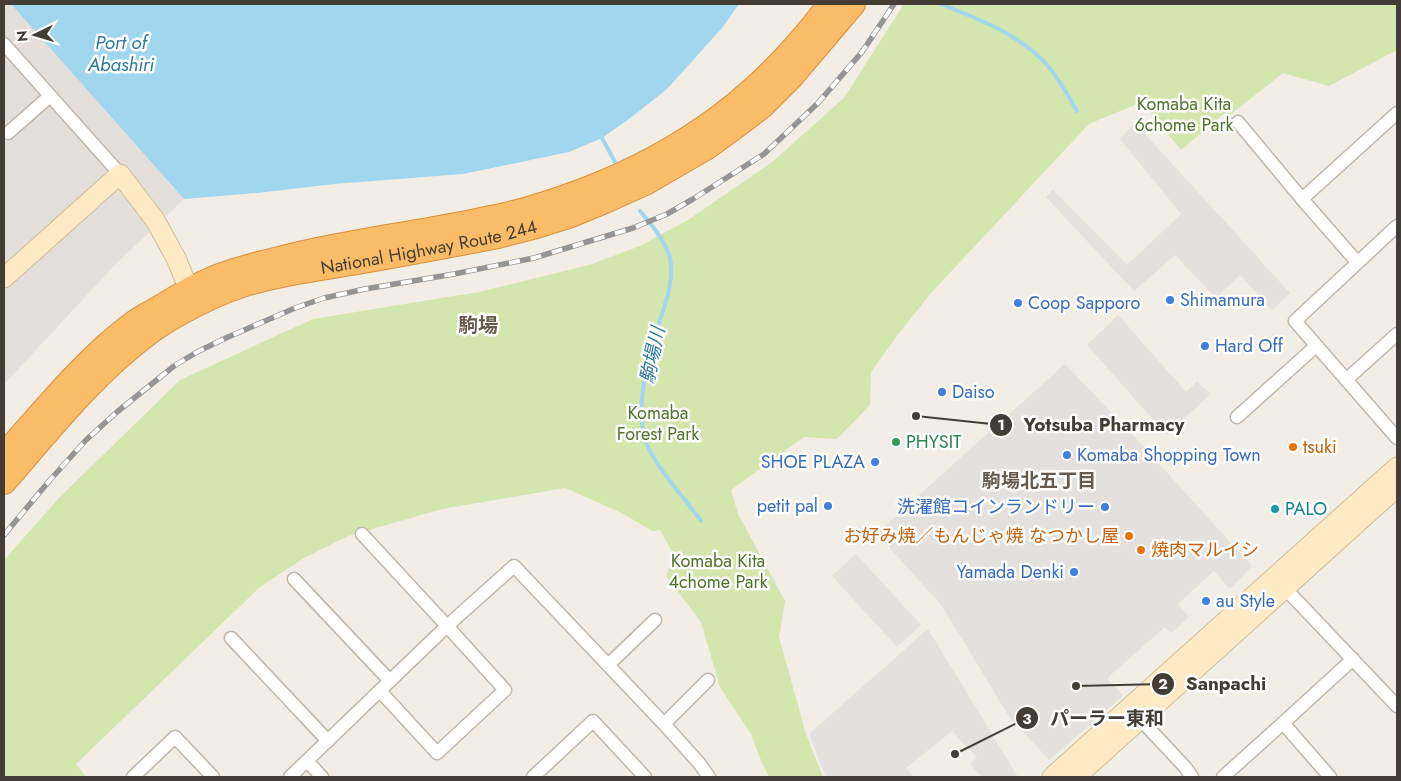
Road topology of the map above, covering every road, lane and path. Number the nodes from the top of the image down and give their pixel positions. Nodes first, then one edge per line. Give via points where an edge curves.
1 (830, 4) edge
2 (853, 4) edge
3 (4, 44) edge
4 (50, 96) junction
5 (1397, 113) edge
6 (1238, 122) dead end
7 (8, 133) dead end
8 (120, 174) junction
9 (1302, 199) junction
10 (1397, 226) edge
11 (1357, 262) junction
12 (4, 278) edge
13 (189, 290) junction
14 (1397, 334) edge
15 (1316, 346) junction
16 (1347, 379) junction
17 (1237, 416) dead end
18 (1397, 438) edge
19 (4, 455) edge
20 (1397, 467) edge
21 (4, 482) edge
22 (1397, 487) edge
23 (362, 534) dead end
24 (294, 580) dead end
25 (1280, 583) junction
26 (655, 620) dead end
27 (448, 626) junction
28 (231, 638) dead end
29 (1353, 659) junction
30 (608, 665) junction
31 (708, 680) dead end
32 (390, 682) junction
33 (380, 691) junction
34 (1397, 706) edge
35 (1133, 715) junction
36 (1283, 723) junction
37 (664, 724) junction
38 (328, 741) junction
39 (307, 761) junction
40 (133, 777) edge
41 (213, 777) edge
42 (290, 777) edge
43 (322, 777) edge
44 (533, 777) edge
45 (645, 777) edge
46 (709, 777) edge
47 (1052, 777) edge
48 (1076, 777) edge
49 (1192, 777) edge
50 (1222, 777) edge
51 (1330, 777) edge

1 - 13 highway, National Highway Route 244 via 794,49 745,97 697,133 637,168 528,209 313,250 235,271
2 - 21 highway, National Highway Route 244 via 761,107 706,147 606,202 498,236 243,285 180,314 152,330 121,355
3 - 4 street
4 - 7 street
4 - 8 street
5 - 9 street
6 - 9 street
8 - 12 street
8 - 13 street via 155,220
9 - 11 street
10 - 11 street
11 - 15 street via 1296,321
13 - 19 highway, National Highway Route 244 via 135,322 107,345
14 - 16 street
15 - 16 street
15 - 17 street
16 - 18 street
20 - 25 street
22 - 25 street
23 - 27 street
24 - 32 street
25 - 29 street
25 - 35 street
26 - 30 street
27 - 30 street via 514,566
27 - 32 street
27 - 33 street via 504,690 438,752
28 - 38 street
29 - 34 street
29 - 36 street
30 - 37 street
31 - 37 street
32 - 33 street
33 - 38 street
35 - 47 street
35 - 48 street
35 - 49 street
36 - 50 street
36 - 51 street
37 - 46 street
38 - 39 street
39 - 42 street
39 - 43 street
40 - 41 street via 175,737
44 - 45 street via 593,721

